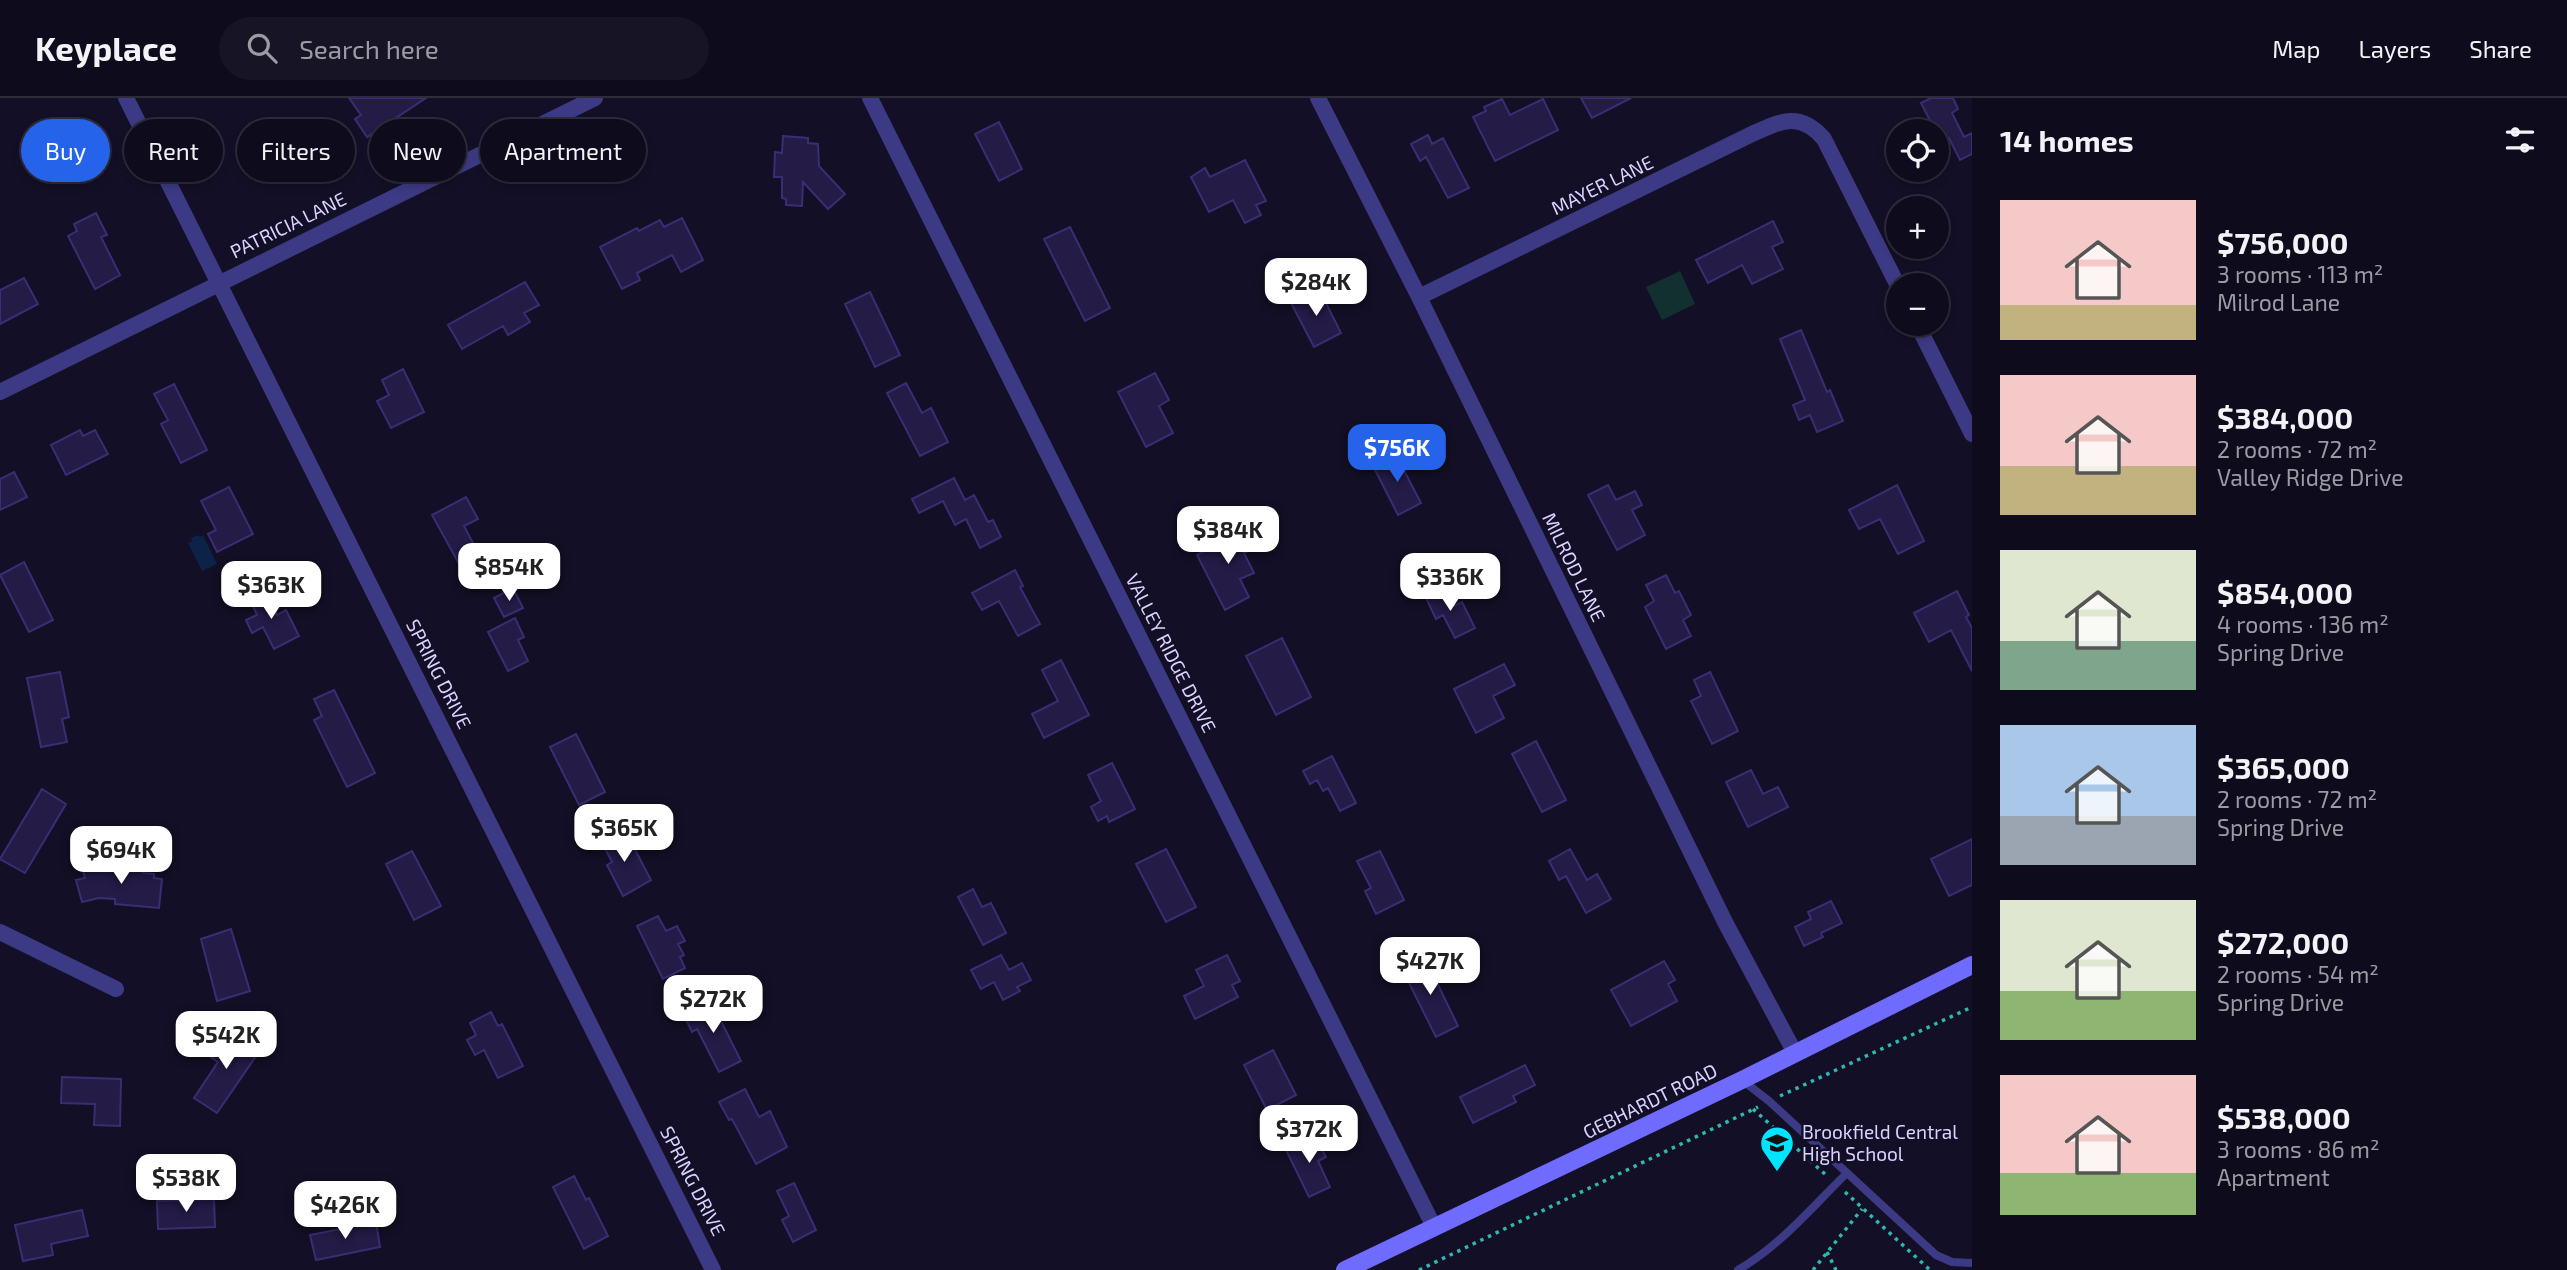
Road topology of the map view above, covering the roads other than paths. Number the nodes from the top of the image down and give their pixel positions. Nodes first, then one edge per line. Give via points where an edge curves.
1 (126, 98) edge
2 (595, 98) edge
3 (870, 98) edge
4 (1318, 98) edge
5 (1891, 273) edge
6 (219, 282) junction
7 (1419, 297) junction
8 (1923, 336) edge
9 (0, 392) edge
10 (1972, 434) edge
11 (0, 932) edge
12 (1972, 965) edge
13 (116, 989) dead end
14 (1795, 1053) junction
15 (1742, 1080) junction
16 (1846, 1174) junction
17 (1434, 1227) junction
18 (1972, 1263) edge
19 (713, 1270) edge
20 (1345, 1270) edge
21 (1738, 1270) edge

1 - 6 street, SPRING DRIVE
2 - 6 street, PATRICIA LANE
3 - 17 street, VALLEY RIDGE DRIVE
4 - 7 street, MILROD LANE
5 - 7 street, MAYER LANE via 1824,139 1807,123 1796,120 1752,134
6 - 9 street, PATRICIA LANE
6 - 19 street, SPRING DRIVE
7 - 14 street, MILROD LANE via 1725,922
8 - 10 street
11 - 13 street
12 - 14 street, GEBHARDT ROAD
14 - 15 street, GEBHARDT ROAD
15 - 16 lane
15 - 17 street, GEBHARDT ROAD
16 - 18 lane via 1936,1255
16 - 21 lane via 1778,1243
17 - 20 street, GEBHARDT ROAD

